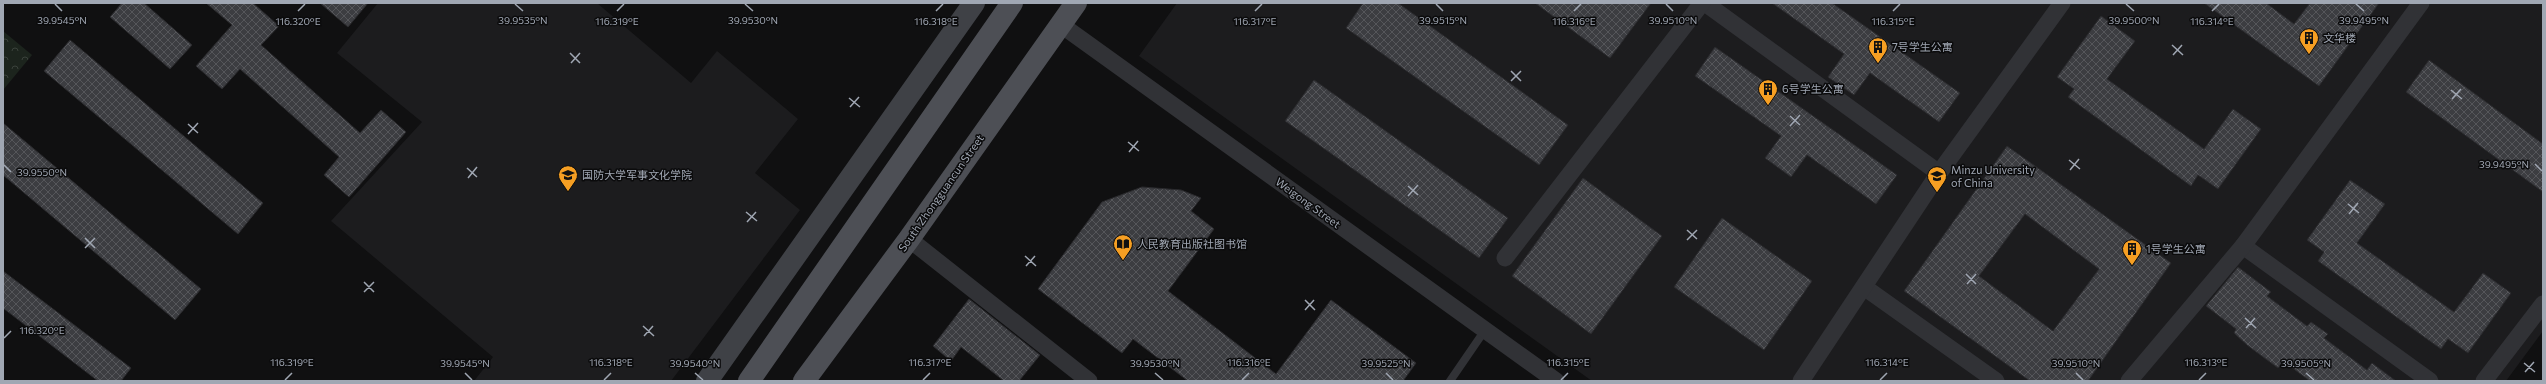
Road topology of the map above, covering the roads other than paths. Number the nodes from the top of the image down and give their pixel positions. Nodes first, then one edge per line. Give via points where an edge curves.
1 (974, 3) edge
2 (1012, 3) edge
3 (1076, 3) edge
4 (1704, 3) edge
5 (2062, 3) edge
6 (2421, 3) edge
7 (1060, 24) junction
8 (1939, 174) junction
9 (909, 239) junction
10 (2243, 246) junction
11 (1506, 258) dead end
12 (1864, 287) junction
13 (2543, 304) edge
14 (1485, 330) junction
15 (707, 381) edge
16 (749, 381) edge
17 (804, 381) edge
18 (1089, 381) edge
19 (1450, 381) edge
20 (1556, 381) edge
21 (1801, 381) edge
22 (1996, 381) edge
23 (2129, 381) edge
24 (2430, 381) edge
25 (2484, 381) edge

1 - 15 street
2 - 16 main road
3 - 7 main road, South Zhongguancun Street
4 - 8 street
4 - 11 street
5 - 8 street
6 - 10 street
7 - 9 main road, South Zhongguancun Street
7 - 14 street, Weigong Street
8 - 12 street
9 - 17 main road, South Zhongguancun Street
9 - 18 street
10 - 23 street
10 - 24 street
12 - 21 street
12 - 22 street
13 - 25 street
14 - 19 lane
14 - 20 street, Weigong Street

